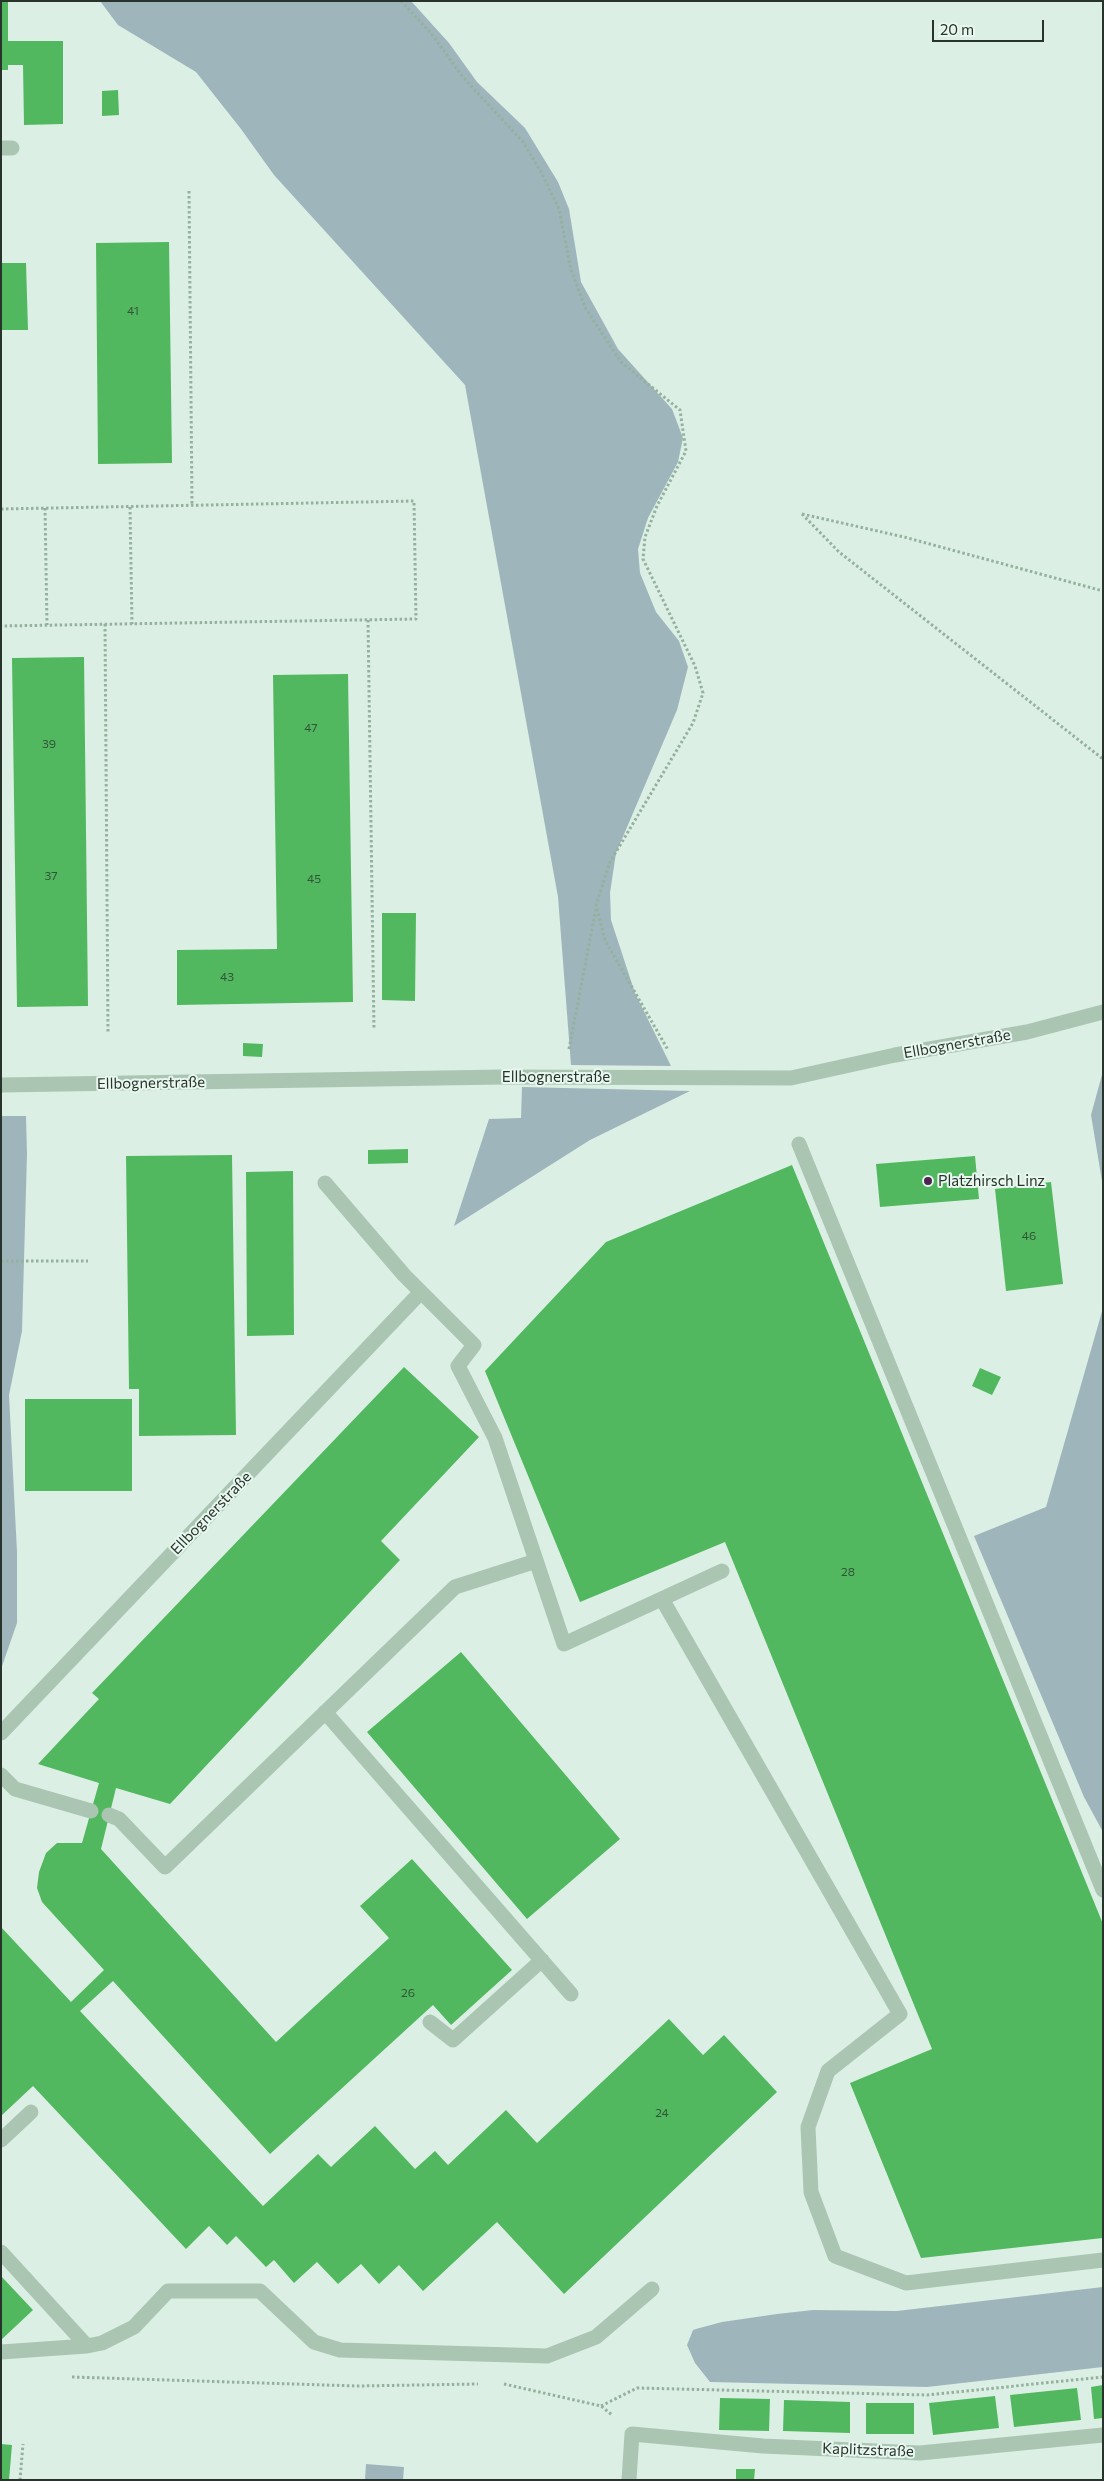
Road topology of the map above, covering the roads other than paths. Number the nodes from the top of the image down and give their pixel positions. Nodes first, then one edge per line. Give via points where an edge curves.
1 (1103, 1012) edge
2 (1, 1085) edge
3 (799, 1144) dead end
4 (325, 1183) dead end
5 (420, 1293) junction
6 (536, 1561) junction
7 (722, 1571) dead end
8 (662, 1599) junction
9 (325, 1712) junction
10 (1, 1733) edge
11 (1, 1775) edge
12 (91, 1810) dead end
13 (109, 1815) dead end
14 (1103, 1890) edge
15 (542, 1960) junction
16 (571, 1994) dead end
17 (430, 2022) dead end
18 (30, 2112) dead end
19 (1, 2140) edge
20 (1, 2252) edge
21 (1103, 2260) edge
22 (652, 2289) dead end
23 (87, 2346) junction
24 (1, 2352) edge
25 (1103, 2436) edge
26 (628, 2480) edge

1 - 2 street, Ellbognerstraße via 1027,1032 791,1078 564,1077
3 - 14 street
4 - 5 street
5 - 6 street via 474,1345 458,1366 495,1438
5 - 10 street, Ellbognerstraße
6 - 8 street via 564,1644
6 - 9 street via 455,1587
7 - 8 street
8 - 21 street via 900,2014 828,2071 808,2127 811,2192 835,2256 906,2283
9 - 13 street via 165,1867 119,1819
9 - 15 street
11 - 12 street via 15,1789
15 - 16 street
15 - 17 street via 453,2040
18 - 19 street
20 - 23 street
22 - 23 street via 596,2337 547,2356 340,2350 314,2342 260,2291 168,2291 134,2326 102,2343
23 - 24 street
25 - 26 street, Kaplitzstraße via 920,2452 763,2446 632,2434

